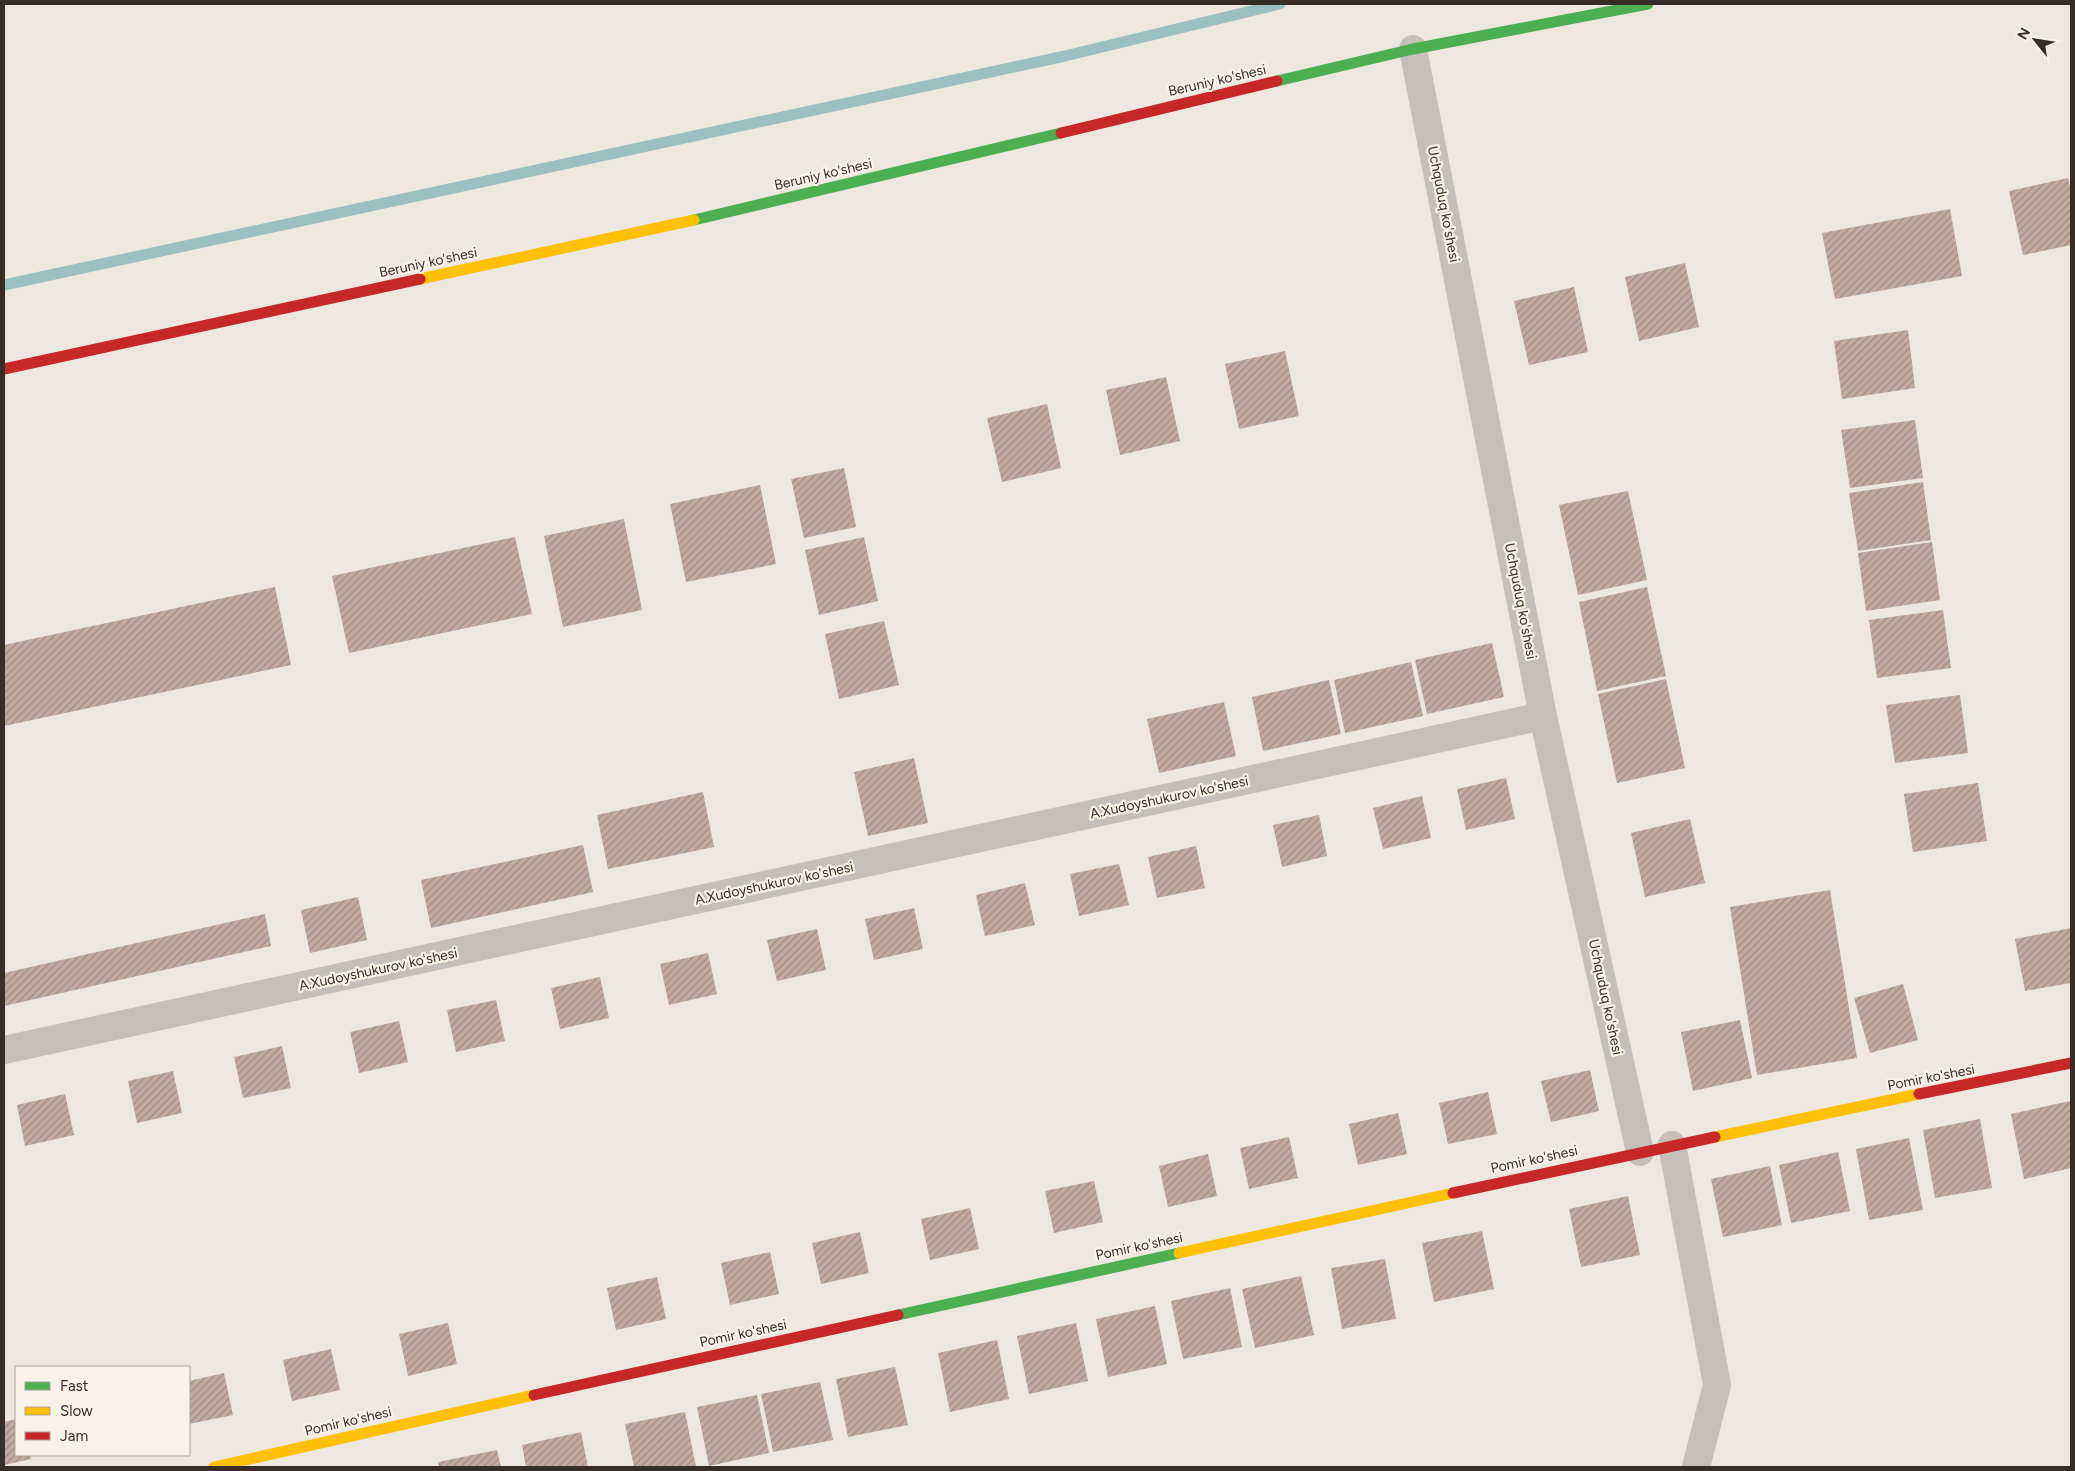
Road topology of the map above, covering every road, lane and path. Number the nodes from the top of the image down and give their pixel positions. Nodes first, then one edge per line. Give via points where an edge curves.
1 (1648, 4) edge
2 (1413, 48) junction
3 (4, 369) edge
4 (1543, 716) junction
5 (4, 1050) edge
6 (2071, 1063) edge
7 (1672, 1145) junction
8 (1640, 1152) junction
9 (214, 1467) edge
10 (1696, 1467) edge

1 - 2 street, Beruniy ko'shesi
2 - 3 street, Beruniy ko'shesi via 684,222
2 - 4 street, Uchquduq ko'shesi
4 - 5 street, A.Xudoyshukurov ko'shesi
4 - 8 street, Uchquduq ko'shesi
6 - 7 street, Pomir ko'shesi
7 - 8 street, Pomir ko'shesi
7 - 10 street via 1717,1385
8 - 9 street, Pomir ko'shesi

